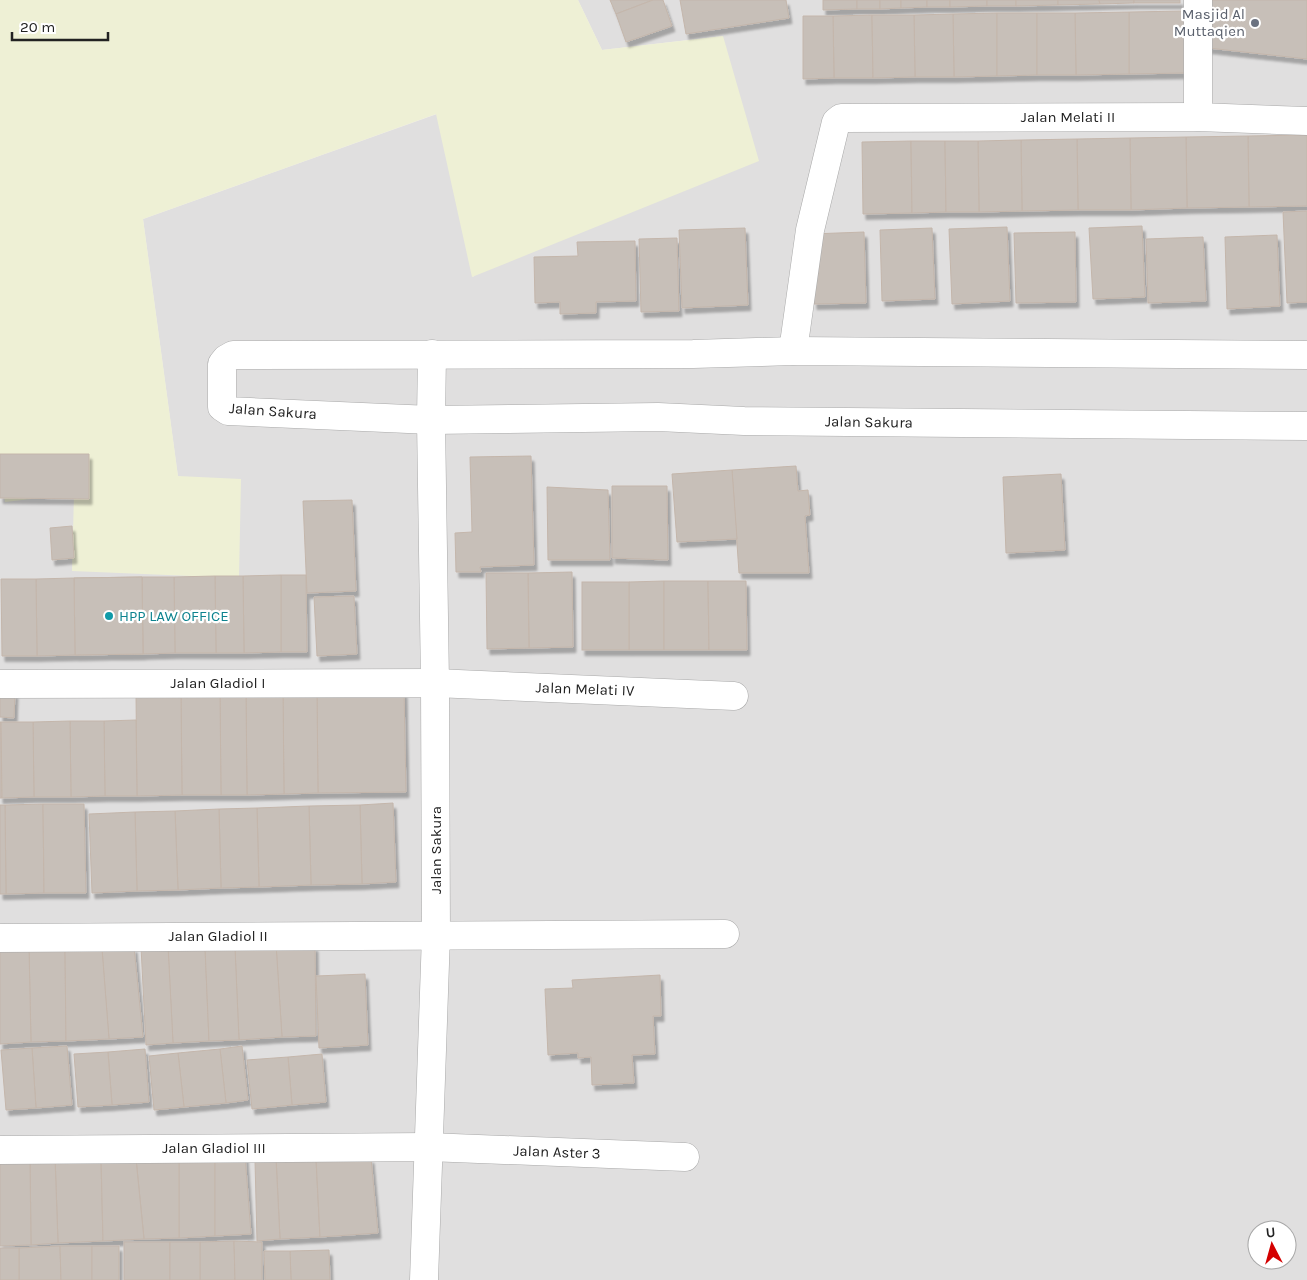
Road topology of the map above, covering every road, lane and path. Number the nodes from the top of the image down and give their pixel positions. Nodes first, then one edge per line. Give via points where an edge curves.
1 (1198, 0) edge
2 (1198, 117) junction
3 (1307, 120) edge
4 (793, 351) junction
5 (432, 354) junction
6 (1307, 356) edge
7 (431, 420) junction
8 (1307, 426) edge
9 (435, 683) junction
10 (0, 684) edge
11 (734, 696) dead end
12 (725, 934) dead end
13 (436, 935) junction
14 (0, 938) edge
15 (428, 1147) junction
16 (0, 1150) edge
17 (685, 1157) dead end
18 (424, 1280) edge

1 - 2 street
2 - 3 street, Jalan Melati II
2 - 4 street, Jalan Melati II via 841,118 836,122 810,230
4 - 5 street, Jalan Sakura
4 - 6 street, Jalan Sakura
5 - 7 street, Jalan Sakura
5 - 7 street, Jalan Sakura via 233,355 222,364 222,407 228,411
7 - 8 street, Jalan Sakura via 658,417
7 - 9 street, Jalan Sakura
9 - 10 street, Jalan Gladiol I
9 - 11 street, Jalan Melati IV
9 - 13 street, Jalan Sakura
12 - 13 street, Jalan Gladiol II
13 - 14 street, Jalan Gladiol II
13 - 15 street, Jalan Sakura
15 - 16 street, Jalan Gladiol III
15 - 17 street, Jalan Aster 3
15 - 18 street, Jalan Sakura

